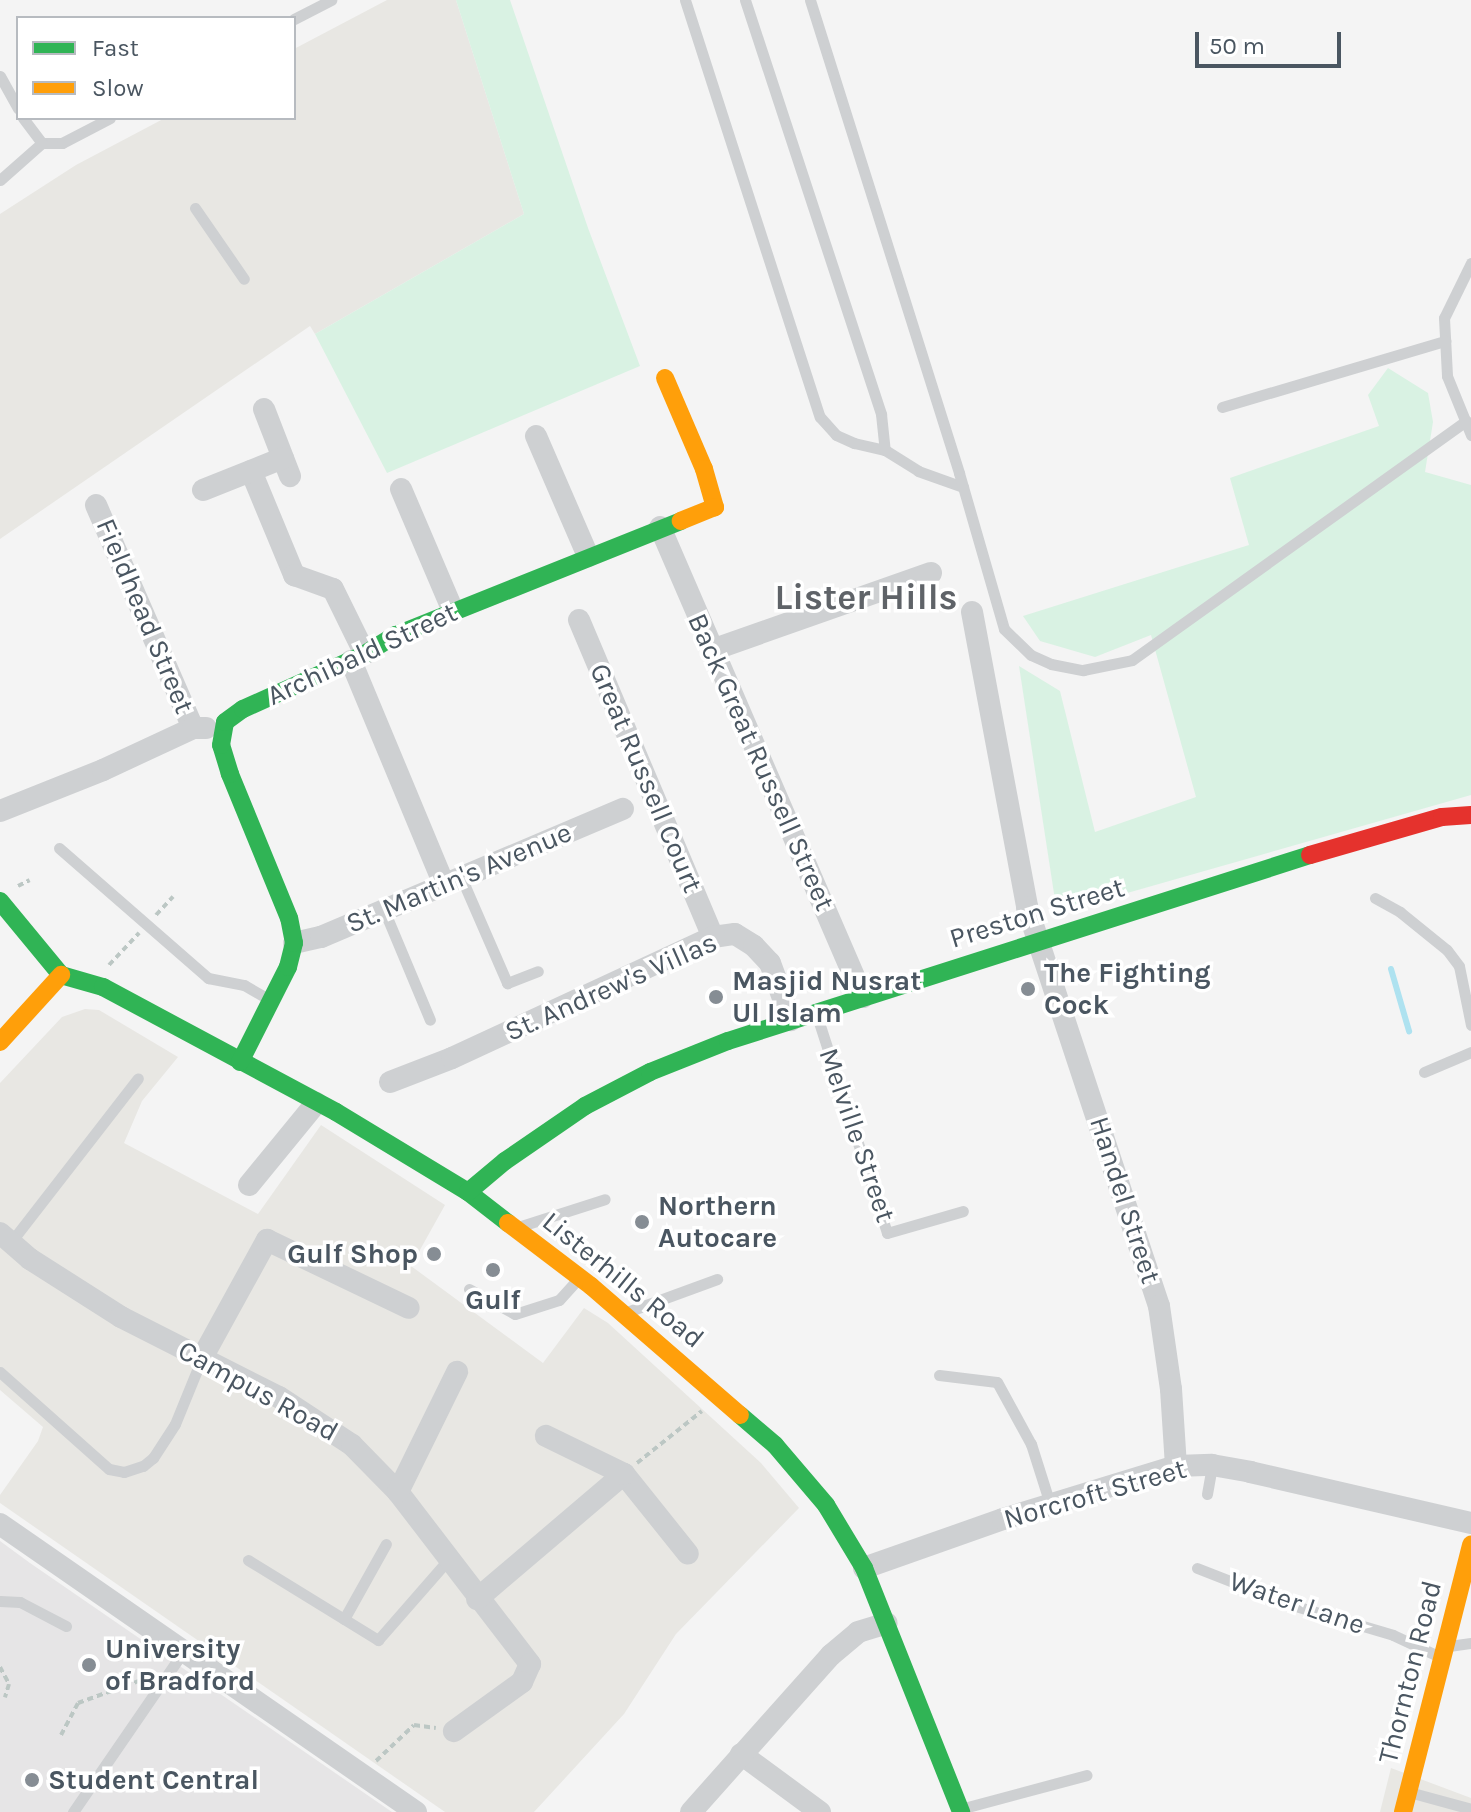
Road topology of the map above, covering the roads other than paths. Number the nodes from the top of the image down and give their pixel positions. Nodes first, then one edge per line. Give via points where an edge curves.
1 (331, 0) edge
2 (685, 0) edge
3 (745, 0) edge
4 (810, 0) edge
5 (296, 18) edge
6 (0, 76) edge
7 (16, 104) edge
8 (25, 120) edge
9 (106, 120) edge
10 (42, 143) junction
11 (0, 180) edge
12 (195, 208) dead end
13 (1471, 263) edge
14 (244, 279) dead end
15 (1445, 341) junction
16 (665, 378) dead end
17 (1222, 407) dead end
18 (264, 409) dead end
19 (1469, 422) edge
20 (1471, 435) edge
21 (536, 436) dead end
22 (885, 450) junction
23 (251, 471) junction
24 (963, 487) junction
25 (401, 489) dead end
26 (203, 490) dead end
27 (96, 505) dead end
28 (660, 527) junction
29 (588, 556) junction
30 (931, 573) dead end
31 (453, 611) junction
32 (972, 612) dead end
33 (579, 620) dead end
34 (715, 649) junction
35 (358, 658) junction
36 (193, 728) junction
37 (221, 731) junction
38 (639, 802) junction
39 (0, 811) edge
40 (1471, 815) edge
41 (59, 848) dead end
42 (452, 880) junction
43 (1375, 898) dead end
44 (0, 901) edge
45 (384, 910) junction
46 (713, 937) junction
47 (1037, 942) junction
48 (294, 943) junction
49 (538, 971) dead end
50 (61, 975) junction
51 (863, 997) junction
52 (271, 1001) junction
53 (816, 1013) junction
54 (430, 1020) dead end
55 (791, 1020) junction
56 (1471, 1025) edge
57 (0, 1042) edge
58 (1471, 1052) edge
59 (240, 1062) junction
60 (1424, 1072) dead end
61 (138, 1078) dead end
62 (390, 1082) dead end
63 (316, 1103) junction
64 (249, 1185) dead end
65 (468, 1192) junction
66 (605, 1199) dead end
67 (963, 1211) dead end
68 (514, 1228) junction
69 (5, 1238) edge
70 (580, 1277) junction
71 (717, 1279) dead end
72 (469, 1289) dead end
73 (409, 1308) dead end
74 (623, 1314) junction
75 (202, 1358) junction
76 (0, 1372) edge
77 (457, 1372) dead end
78 (939, 1375) dead end
79 (546, 1436) dead end
80 (1212, 1465) junction
81 (1176, 1466) junction
82 (624, 1474) junction
83 (398, 1492) junction
84 (1207, 1494) dead end
85 (1050, 1504) junction
86 (1471, 1523) edge
87 (0, 1524) edge
88 (386, 1544) dead end
89 (1471, 1545) edge
90 (688, 1554) dead end
91 (248, 1560) dead end
92 (448, 1560) junction
93 (864, 1568) junction
94 (1197, 1568) dead end
95 (477, 1599) junction
96 (0, 1601) edge
97 (344, 1619) junction
98 (887, 1623) junction
99 (66, 1626) dead end
100 (1471, 1643) edge
101 (1443, 1652) junction
102 (178, 1660) junction
103 (454, 1731) dead end
104 (741, 1754) junction
105 (1087, 1775) dead end
106 (1408, 1792) junction
107 (1471, 1809) edge
108 (960, 1811) edge
109 (73, 1812) edge
110 (416, 1812) edge
111 (691, 1812) edge
112 (820, 1812) edge
113 (1403, 1812) edge

1 - 5 lane
2 - 22 lane via 820,417 836,435
3 - 22 lane via 881,414
4 - 24 lane
6 - 7 lane
8 - 10 lane
9 - 10 lane via 62,143
10 - 11 lane
12 - 14 lane
13 - 15 lane via 1444,318
15 - 17 lane
15 - 19 lane via 1447,376
16 - 28 street, Archibald Street via 715,507
18 - 23 street via 287,467
19 - 20 lane
19 - 24 lane via 1132,660 1083,670 1031,655 1004,629
21 - 29 street
22 - 24 lane via 918,471
23 - 26 street
23 - 35 street via 294,575 333,589
25 - 31 street
27 - 36 street, Fieldhead Street
28 - 29 street, Archibald Street
28 - 34 street, Back Great Russell Street
29 - 31 street, Archibald Street
30 - 34 street
31 - 35 street, Archibald Street
32 - 47 street, Handel Street
33 - 38 street, Great Russell Court
34 - 51 street, Back Great Russell Street
35 - 37 street, Archibald Street via 243,709
35 - 42 street
36 - 37 street
36 - 39 street
37 - 48 street, Fieldhead Street via 230,774 289,918
38 - 42 street, St. Martin's Avenue
38 - 46 street, Great Russell Court
40 - 47 street, Preston Street via 1442,817 1340,845
41 - 52 lane via 208,978 244,985
42 - 45 street, St. Martin's Avenue
42 - 49 lane via 507,983
43 - 56 lane via 1447,950 1459,966
44 - 50 street
45 - 48 street, St. Martin's Avenue
45 - 54 lane
46 - 55 street, St. Andrew's Villas via 735,934 762,954
46 - 62 street, St. Andrew's Villas
47 - 51 street, Preston Street
47 - 81 street, Handel Street via 1159,1306
48 - 52 street
50 - 57 street
50 - 59 street, Listerhills Road via 98,985
51 - 53 street, Preston Street
52 - 59 street
53 - 55 street, Preston Street
53 - 67 lane, Melville Street via 887,1233
55 - 65 street, Preston Street via 650,1072 585,1106
58 - 60 lane
59 - 63 street, Listerhills Road
61 - 69 lane
63 - 64 street
63 - 65 street, Listerhills Road
65 - 68 street, Listerhills Road
66 - 68 lane
68 - 70 street, Listerhills Road
69 - 75 street, Campus Road via 121,1317
70 - 72 lane via 559,1300 515,1314
70 - 74 street, Listerhills Road
71 - 74 lane
73 - 75 street via 267,1240
74 - 93 street, Listerhills Road via 775,1445 826,1505
75 - 76 lane via 175,1424 153,1458 124,1472 109,1469
75 - 83 street, Campus Road via 279,1397 352,1445
77 - 83 street
78 - 85 lane via 997,1382 1031,1444
79 - 82 street
80 - 81 street, Norcroft Street
80 - 84 lane
80 - 86 street, Norcroft Street
81 - 85 street, Norcroft Street
82 - 90 street
82 - 95 street
83 - 92 street, Campus Road
85 - 93 street, Norcroft Street
87 - 102 street
88 - 97 lane
89 - 101 street, Thornton Road
91 - 97 lane
92 - 95 street, Campus Road
92 - 97 lane via 378,1640
93 - 98 street, Listerhills Road
94 - 101 lane, Water Lane via 1292,1605
95 - 103 street, Campus Road via 530,1664 522,1682
96 - 99 lane via 20,1602
98 - 104 street via 858,1632 831,1655
98 - 108 street, Listerhills Road
100 - 101 lane
101 - 106 street, Thornton Road
102 - 109 lane
102 - 110 street
104 - 111 street
104 - 112 street
105 - 108 lane
106 - 107 lane
106 - 113 street, Thornton Road

